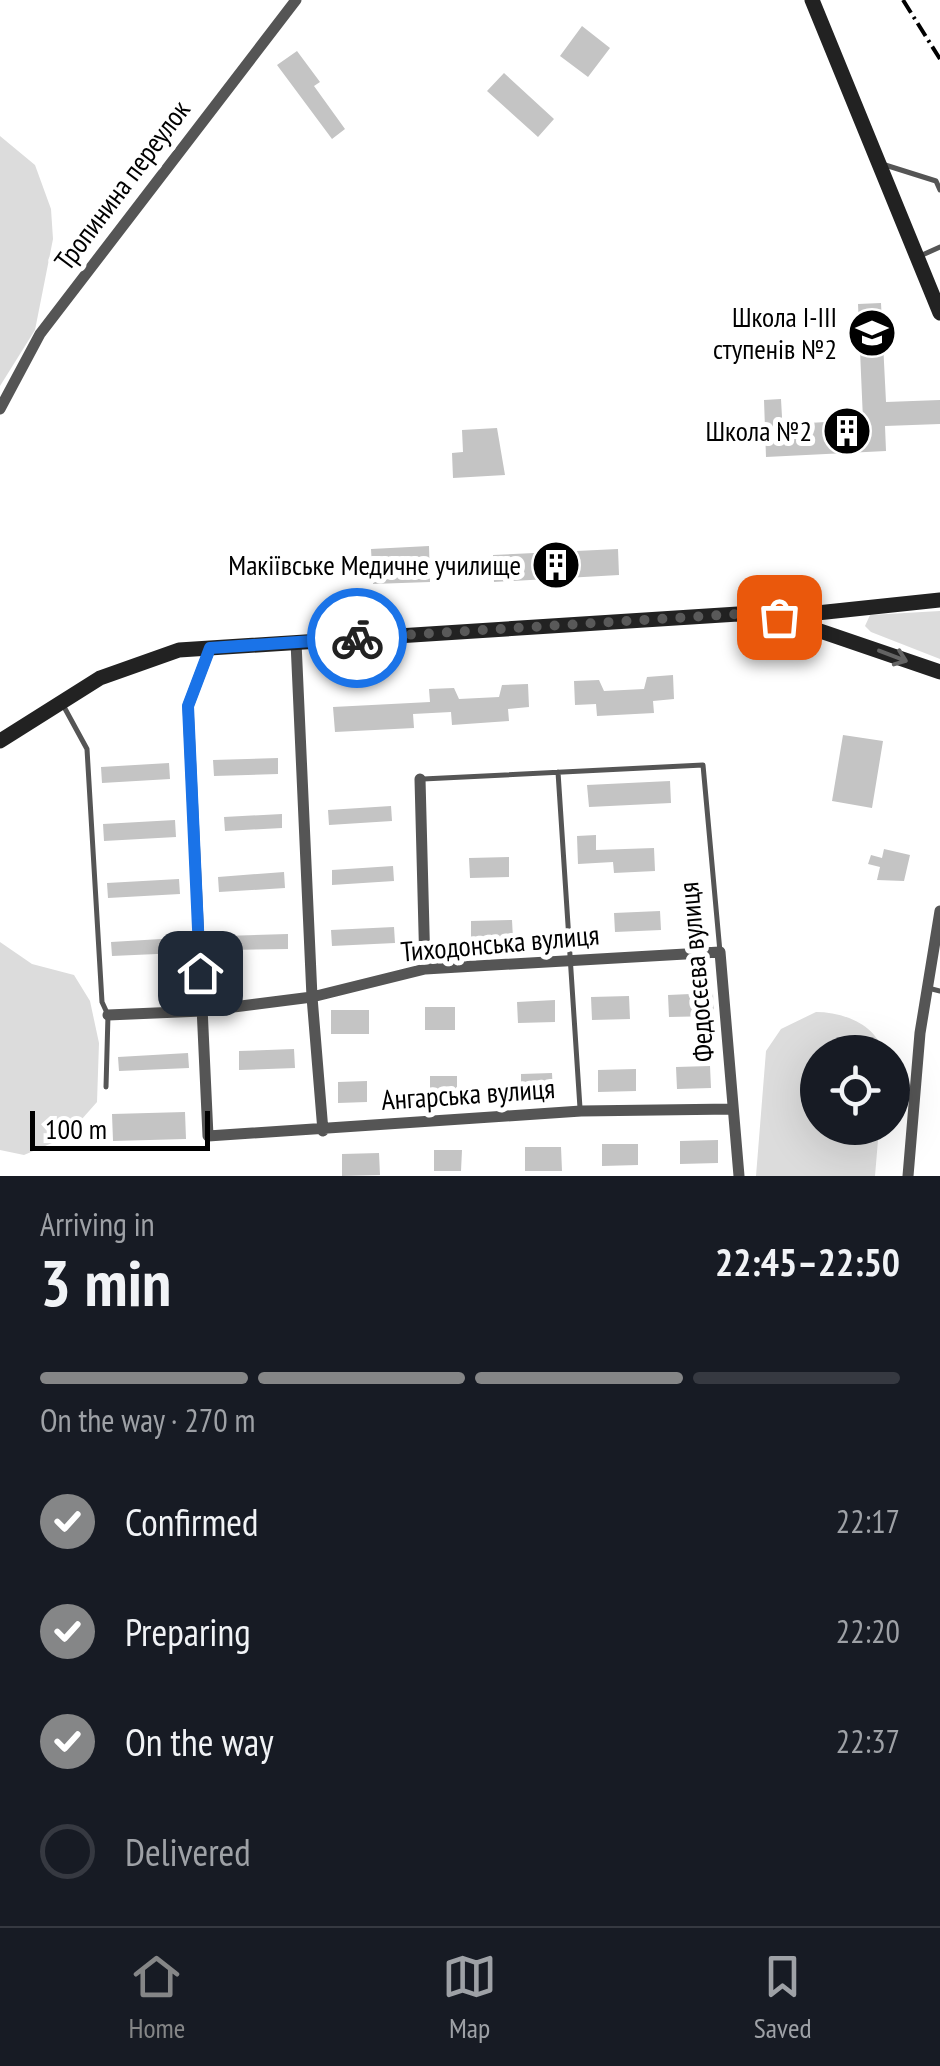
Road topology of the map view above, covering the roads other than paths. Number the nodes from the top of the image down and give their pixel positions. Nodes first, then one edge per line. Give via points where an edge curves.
1 (296, 0) edge
2 (812, 0) edge
3 (878, 162) junction
4 (940, 190) edge
5 (940, 246) edge
6 (917, 257) junction
7 (940, 313) edge
8 (0, 409) edge
9 (940, 600) edge
10 (860, 609) junction
11 (779, 617) junction
12 (296, 642) junction
13 (854, 642) junction
14 (210, 648) junction
15 (939, 674) edge
16 (62, 702) junction
17 (0, 741) edge
18 (558, 772) junction
19 (420, 779) joint
20 (940, 911) edge
21 (720, 952) junction
22 (570, 960) junction
23 (425, 969) junction
24 (926, 987) junction
25 (940, 991) edge
26 (312, 998) junction
27 (202, 1011) junction
28 (108, 1016) junction
29 (106, 1087) dead end
30 (732, 1108) junction
31 (581, 1111) junction
32 (323, 1131) junction
33 (739, 1176) edge
34 (908, 1176) edge

1 - 8 street, Тропинина переулок via 40,334
2 - 3 main road
3 - 4 lane via 936,181
3 - 6 main road
5 - 6 lane
6 - 7 main road
9 - 10 main road
10 - 11 main road
10 - 13 main road via 852,616
11 - 12 main road via 738,614
11 - 13 main road
12 - 14 main road
12 - 26 street
13 -> 15 main road
14 - 16 main road via 179,650 100,678
14 - 27 street via 188,706
16 - 17 main road
16 - 28 lane via 86,749
18 - 19 lane
18 - 21 lane, Федосєєва вулиця via 703,764
18 - 22 lane
19 - 23 street
20 - 24 street
21 - 22 street, Тиходонська вулиця
21 - 30 street, Федосєєва вулиця
22 - 23 street, Тиходонська вулиця
22 - 31 lane
23 - 26 street, Тиходонська вулиця
24 - 25 lane
24 - 34 street
26 - 27 street, Тиходонська вулиця
26 - 32 street
27 - 28 street, Тиходонська вулиця
27 - 32 street, Ангарська вулиця via 208,1136
28 - 29 lane
30 - 31 street, Ангарська вулиця
30 - 33 street, Федосєєва вулиця
31 - 32 street, Ангарська вулиця

